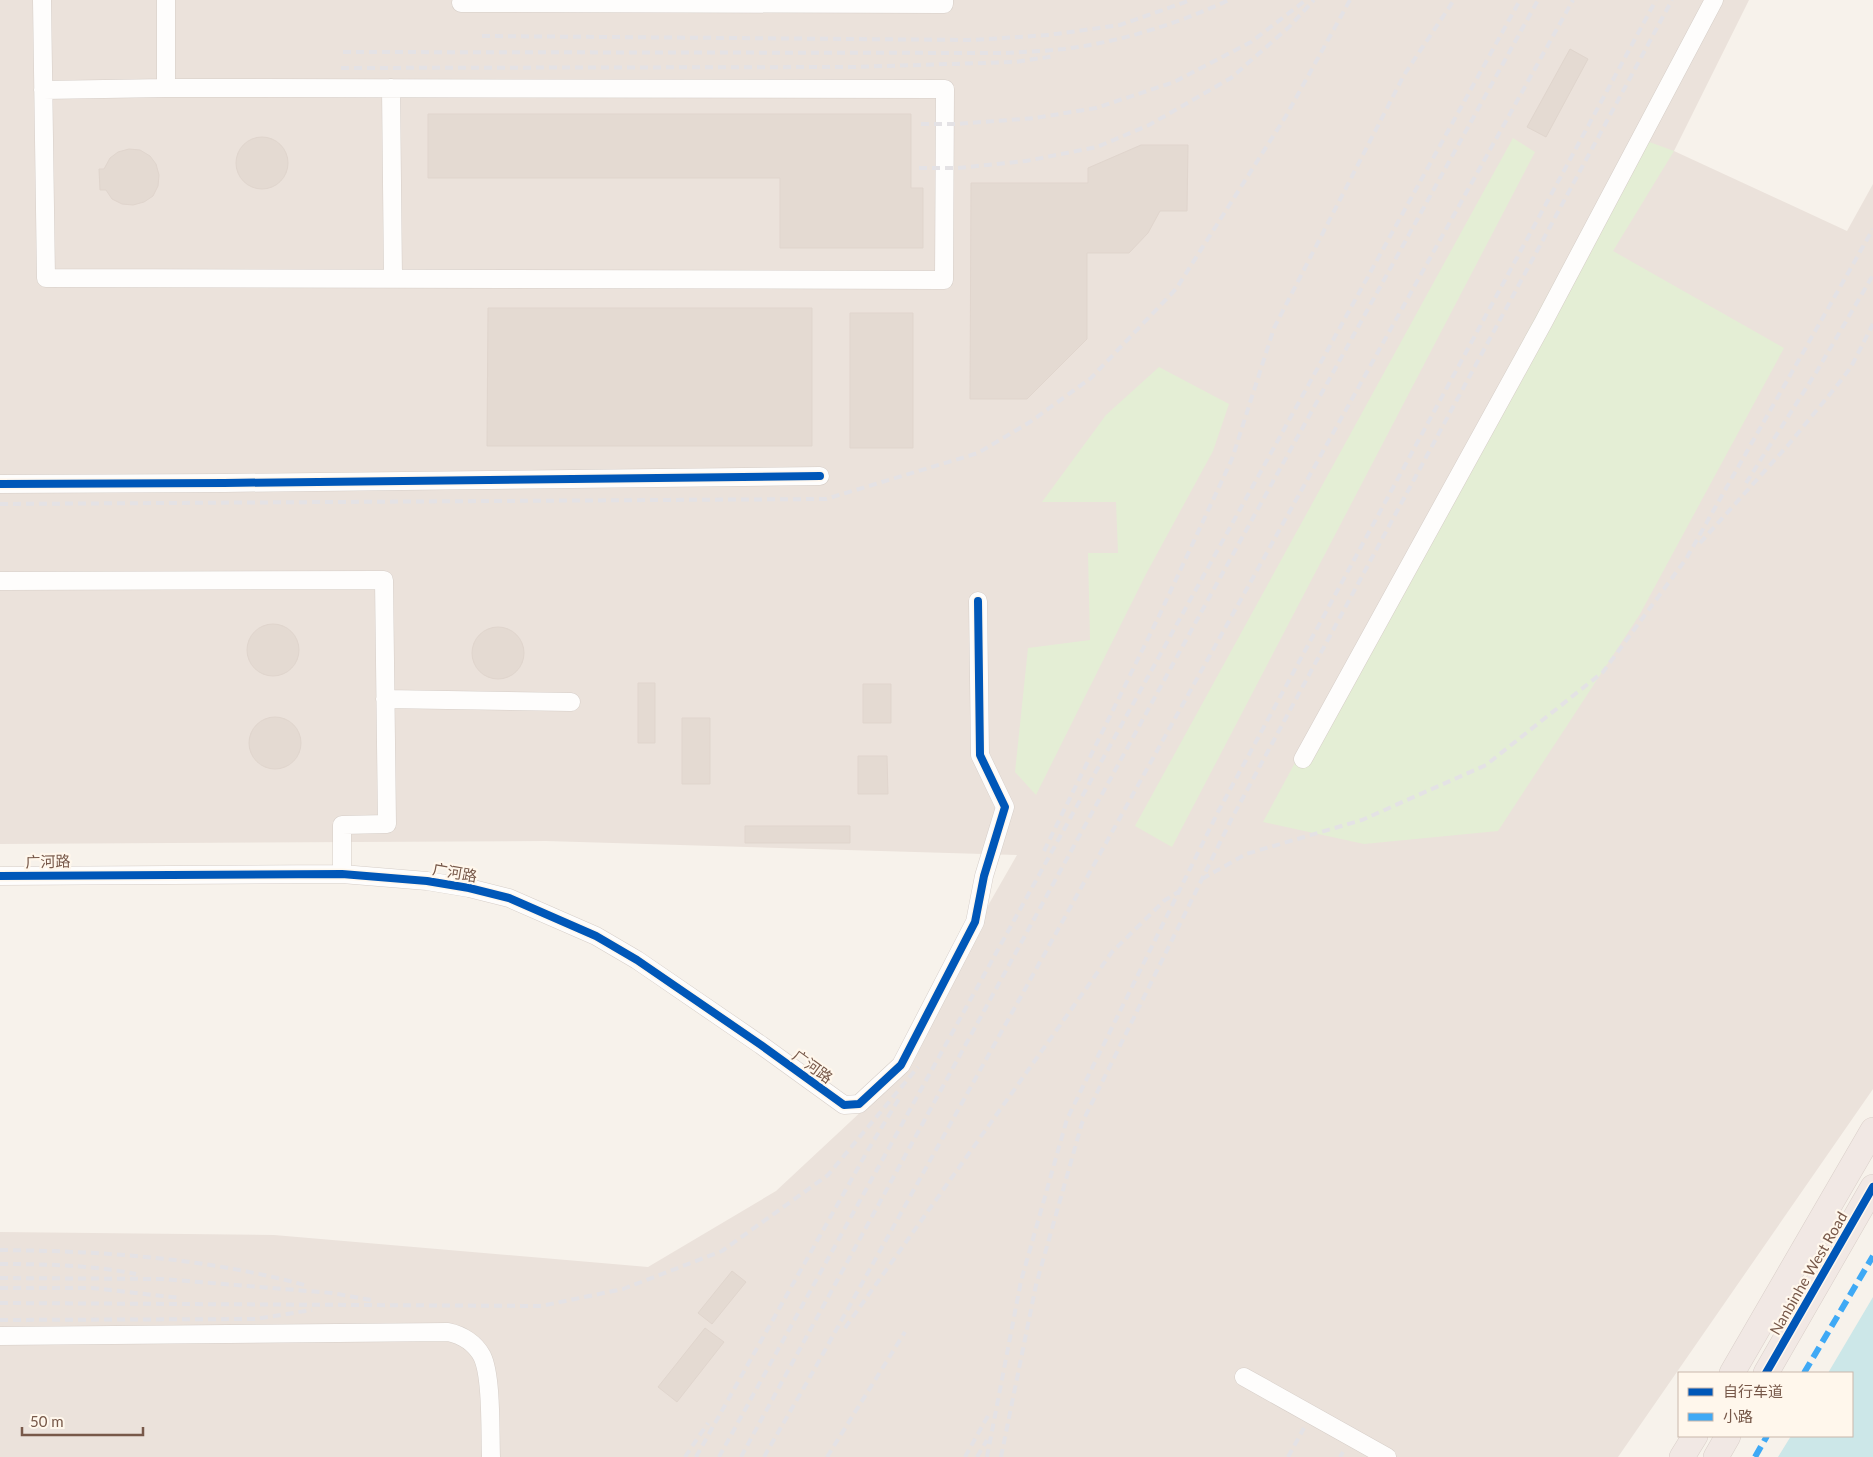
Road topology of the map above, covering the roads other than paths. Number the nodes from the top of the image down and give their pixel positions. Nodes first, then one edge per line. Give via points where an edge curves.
1 (42, 0) edge
2 (166, 0) edge
3 (1714, 0) edge
4 (461, 2) dead end
5 (944, 2) edge
6 (166, 88) junction
7 (391, 88) junction
8 (43, 90) junction
9 (393, 278) junction
10 (820, 476) dead end
11 (0, 484) edge
12 (0, 581) edge
13 (978, 601) dead end
14 (385, 699) junction
15 (571, 702) dead end
16 (1303, 759) dead end
17 (342, 874) junction
18 (0, 876) edge
19 (1873, 1130) edge
20 (1873, 1187) edge
21 (0, 1336) edge
22 (1733, 1372) edge
23 (1767, 1372) edge
24 (1244, 1377) dead end
25 (1694, 1437) edge
26 (1727, 1437) edge
27 (491, 1457) edge
28 (1387, 1457) edge
29 (1682, 1457) edge
30 (1716, 1457) edge

1 - 8 street
2 - 6 street
3 - 16 street via 1543,323
4 - 5 street
6 - 7 street
6 - 8 street
7 - 9 street
7 - 9 street via 945,89 944,280
8 - 9 street via 46,278
10 - 11 street
12 - 14 street via 384,580
13 - 17 street, 广河路 via 980,755 1005,807 984,876 975,922 902,1065 859,1104 844,1105 637,960 553,916 509,898 469,888
14 - 15 street
14 - 17 street via 387,824 342,825
17 - 18 street, 广河路
19 - 22 highway, Nanbinhe West Road
20 - 23 highway, Nanbinhe West Road
21 - 27 street via 448,1332 461,1335 482,1356 488,1381
24 - 28 street
25 - 29 highway
26 - 30 highway

